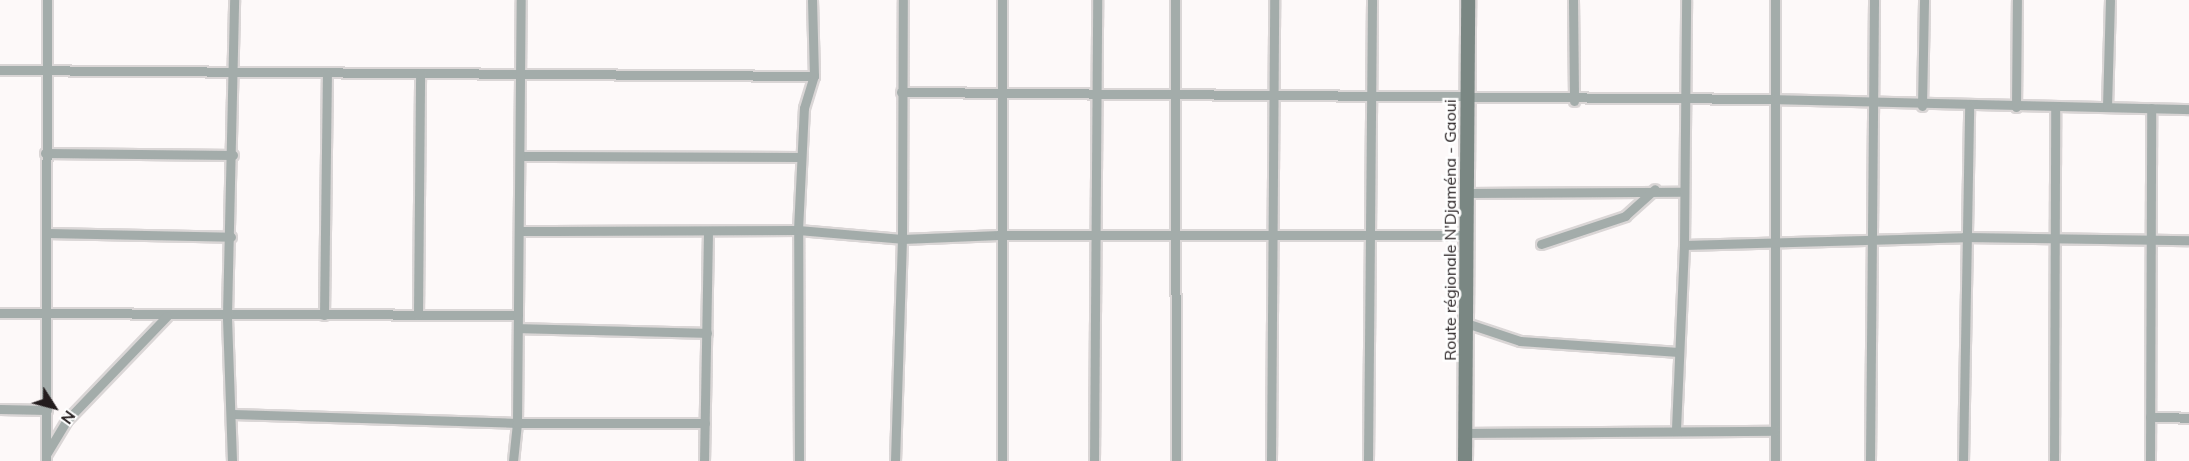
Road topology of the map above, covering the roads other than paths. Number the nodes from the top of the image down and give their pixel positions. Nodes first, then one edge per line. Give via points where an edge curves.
1 (47, 0) edge
2 (234, 0) edge
3 (521, 0) edge
4 (812, 0) edge
5 (903, 0) edge
6 (1002, 0) edge
7 (1097, 0) edge
8 (1176, 0) edge
9 (1274, 0) edge
10 (1372, 0) edge
11 (1468, 0) edge
12 (1573, 0) edge
13 (1686, 0) edge
14 (1775, 0) edge
15 (1874, 0) edge
16 (1924, 0) edge
17 (2017, 0) edge
18 (2110, 0) edge
19 (0, 70) edge
20 (46, 72) junction
21 (233, 72) junction
22 (521, 72) junction
23 (327, 73) junction
24 (420, 73) junction
25 (814, 76) junction
26 (901, 92) junction
27 (1001, 95) junction
28 (1097, 95) junction
29 (1274, 95) junction
30 (1371, 95) junction
31 (1175, 97) junction
32 (1467, 99) junction
33 (1773, 99) junction
34 (1574, 100) junction
35 (1686, 101) junction
36 (1874, 105) junction
37 (1968, 105) junction
38 (1922, 106) junction
39 (2016, 107) junction
40 (2055, 107) junction
41 (2107, 107) junction
42 (2151, 108) junction
43 (2189, 110) edge
44 (45, 153) junction
45 (233, 155) junction
46 (521, 156) junction
47 (801, 157) junction
48 (1655, 189) junction
49 (1683, 192) junction
50 (1468, 193) junction
51 (798, 230) junction
52 (520, 231) junction
53 (708, 231) junction
54 (47, 233) junction
55 (1174, 234) junction
56 (1371, 234) junction
57 (999, 235) junction
58 (1468, 235) junction
59 (1096, 236) junction
60 (1274, 236) junction
61 (231, 237) junction
62 (1964, 237) junction
63 (2055, 237) junction
64 (1874, 238) junction
65 (902, 239) junction
66 (2151, 239) junction
67 (2189, 240) edge
68 (1777, 243) junction
69 (1541, 244) dead end
70 (1684, 245) junction
71 (0, 313) edge
72 (48, 315) junction
73 (227, 315) junction
74 (324, 315) junction
75 (418, 315) junction
76 (518, 315) junction
77 (167, 316) junction
78 (1466, 323) junction
79 (518, 328) junction
80 (707, 333) junction
81 (1679, 352) junction
82 (0, 409) edge
83 (47, 410) junction
84 (233, 414) junction
85 (2150, 417) junction
86 (2189, 417) edge
87 (517, 423) junction
88 (705, 423) junction
89 (1676, 429) junction
90 (1775, 431) junction
91 (1465, 433) junction
92 (46, 458) edge
93 (232, 461) edge
94 (513, 461) edge
95 (704, 461) edge
96 (799, 461) edge
97 (895, 461) edge
98 (1002, 461) edge
99 (1094, 461) edge
100 (1176, 461) edge
101 (1271, 461) edge
102 (1368, 461) edge
103 (1465, 461) edge
104 (1775, 461) edge
105 (1870, 461) edge
106 (1963, 461) edge
107 (2054, 461) edge
108 (2150, 461) edge

1 - 20 street
2 - 21 street
3 - 22 street
4 - 25 street
5 - 26 street
6 - 27 street
7 - 28 street
8 - 31 street
9 - 29 street
10 - 30 street
11 - 32 street, Route régionale N'Djaména - Gaoui
12 - 34 street
13 - 35 street
14 - 33 street
15 - 36 street
16 - 38 street
17 - 39 street
18 - 41 street
19 - 20 street
20 - 21 street
20 - 44 street
21 - 23 street
21 - 45 street
22 - 24 street
22 - 25 street
22 - 46 street
23 - 24 street
23 - 74 street
24 - 75 street
25 - 47 street via 804,108
26 - 27 street
26 - 65 street
27 - 28 street
27 - 57 street
28 - 31 street
28 - 59 street
29 - 30 street
29 - 31 street
29 - 60 street
30 - 32 street
30 - 56 street
31 - 55 street
32 - 34 street
32 - 50 street, Route régionale N'Djaména - Gaoui
33 - 35 street
33 - 36 street
33 - 68 street
34 - 35 street
35 - 49 street
36 - 38 street
36 - 64 street
37 - 38 street
37 - 39 street
37 - 62 street
39 - 40 street
40 - 41 street
40 - 63 street
41 - 42 street
42 - 43 street
42 - 66 street
44 - 45 street
44 - 54 street
45 - 61 street
46 - 47 street
46 - 52 street
47 - 51 street
48 - 49 street
48 - 50 street
48 - 69 street via 1625,216
49 - 70 street
50 - 58 street, Route régionale N'Djaména - Gaoui
51 - 53 street
51 - 65 street
51 - 96 street
52 - 53 street
52 - 76 street
53 - 80 street
54 - 61 street
54 - 72 street
55 - 59 street
55 - 60 street
55 - 100 street
56 - 58 street
56 - 60 street
56 - 102 street
57 - 59 street
57 - 65 street
57 - 98 street
58 - 78 street, Route régionale N'Djaména - Gaoui
59 - 99 street
60 - 101 street
61 - 73 street
62 - 63 street
62 - 64 street
62 - 106 street
63 - 66 street
63 - 107 street
64 - 68 street
64 - 105 street
65 - 97 street
66 - 67 street
66 - 85 street
68 - 70 street
68 - 90 street
70 - 81 street
71 - 72 street
72 - 77 street
72 - 83 street
73 - 74 street
73 - 77 street
73 - 84 street
74 - 75 street
75 - 76 street
76 - 79 street
77 - 92 street via 67,420
78 - 81 street via 1520,340
78 - 91 street, Route régionale N'Djaména - Gaoui
79 - 80 street
79 - 87 street
80 - 88 street
81 - 89 street
82 - 83 street
83 - 92 street
84 - 87 street
84 - 93 street
85 - 86 street
85 - 108 street
87 - 88 street
87 - 94 street
88 - 95 street
89 - 90 street
89 - 91 street
90 - 104 street
91 - 103 street, Route régionale N'Djaména - Gaoui

